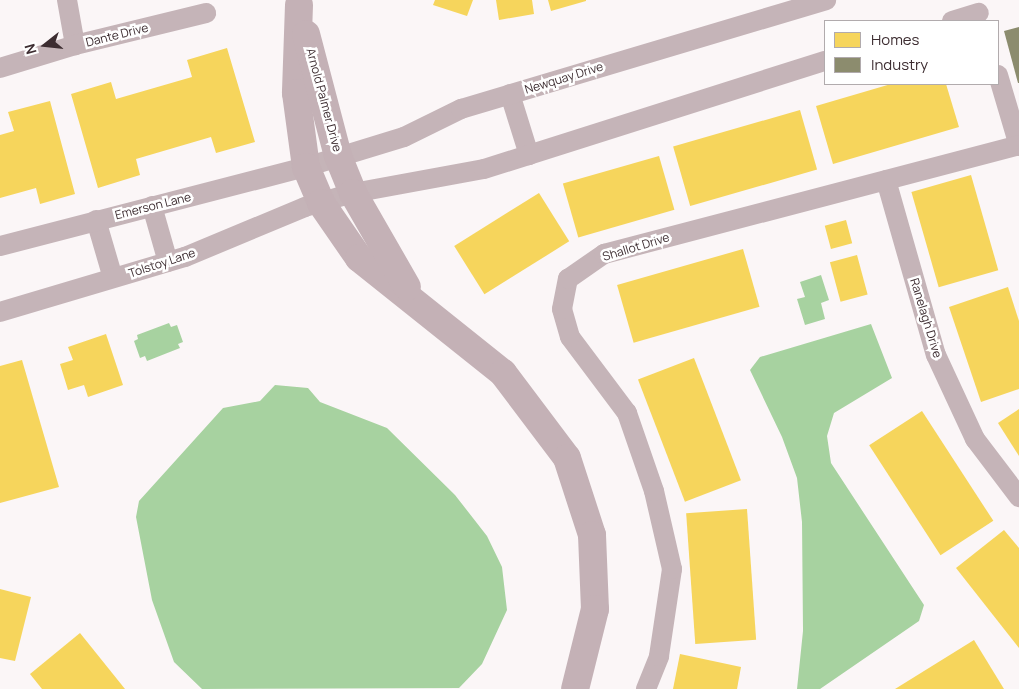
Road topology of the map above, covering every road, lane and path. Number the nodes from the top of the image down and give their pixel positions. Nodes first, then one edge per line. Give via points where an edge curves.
1 (67, 0) edge
2 (826, 0) edge
3 (298, 3) edge
4 (979, 11) edge
5 (206, 12) dead end
6 (955, 20) edge
7 (75, 45) junction
8 (824, 61) edge
9 (0, 68) edge
10 (999, 78) edge
11 (510, 94) junction
12 (1019, 145) edge
13 (529, 155) junction
14 (338, 156) junction
15 (306, 167) junction
16 (886, 180) junction
17 (353, 193) junction
18 (320, 203) junction
19 (152, 206) junction
20 (96, 220) junction
21 (0, 246) edge
22 (168, 262) junction
23 (113, 278) junction
24 (423, 311) junction
25 (0, 312) edge
26 (1019, 497) edge
27 (575, 689) edge
28 (646, 689) edge

1 - 7 street
2 - 11 street, Newquay Drive
3 - 14 street, Arnold Palmer Drive
3 - 15 street, Arnold Palmer Drive via 296,93
4 - 6 street
5 - 7 street, Dante Drive
7 - 9 street, Dante Drive
8 - 13 street
10 - 12 street
11 - 13 street
11 - 14 street, Newquay Drive via 461,109 404,137
12 - 16 street, Shallot Drive
13 - 17 street via 484,169
14 - 15 street, Newquay Drive
14 - 17 street, Arnold Palmer Drive
15 - 18 street, Arnold Palmer Drive
15 - 19 street, Emerson Lane
16 - 26 street, Ranelagh Drive via 936,355 976,439
16 - 28 street, Shallot Drive via 604,254 568,279 562,309 570,337 627,413 654,491 672,569 659,656
17 - 18 street
17 - 24 street, Arnold Palmer Drive via 385,252
18 - 22 street, Tolstoy Lane
18 - 24 street, Arnold Palmer Drive via 360,258
19 - 20 street, Emerson Lane
19 - 22 street
20 - 21 street, Emerson Lane
20 - 23 street
22 - 23 street, Tolstoy Lane
23 - 25 street, Tolstoy Lane
24 - 27 street, Arnold Palmer Drive via 503,374 567,458 592,534 595,609

